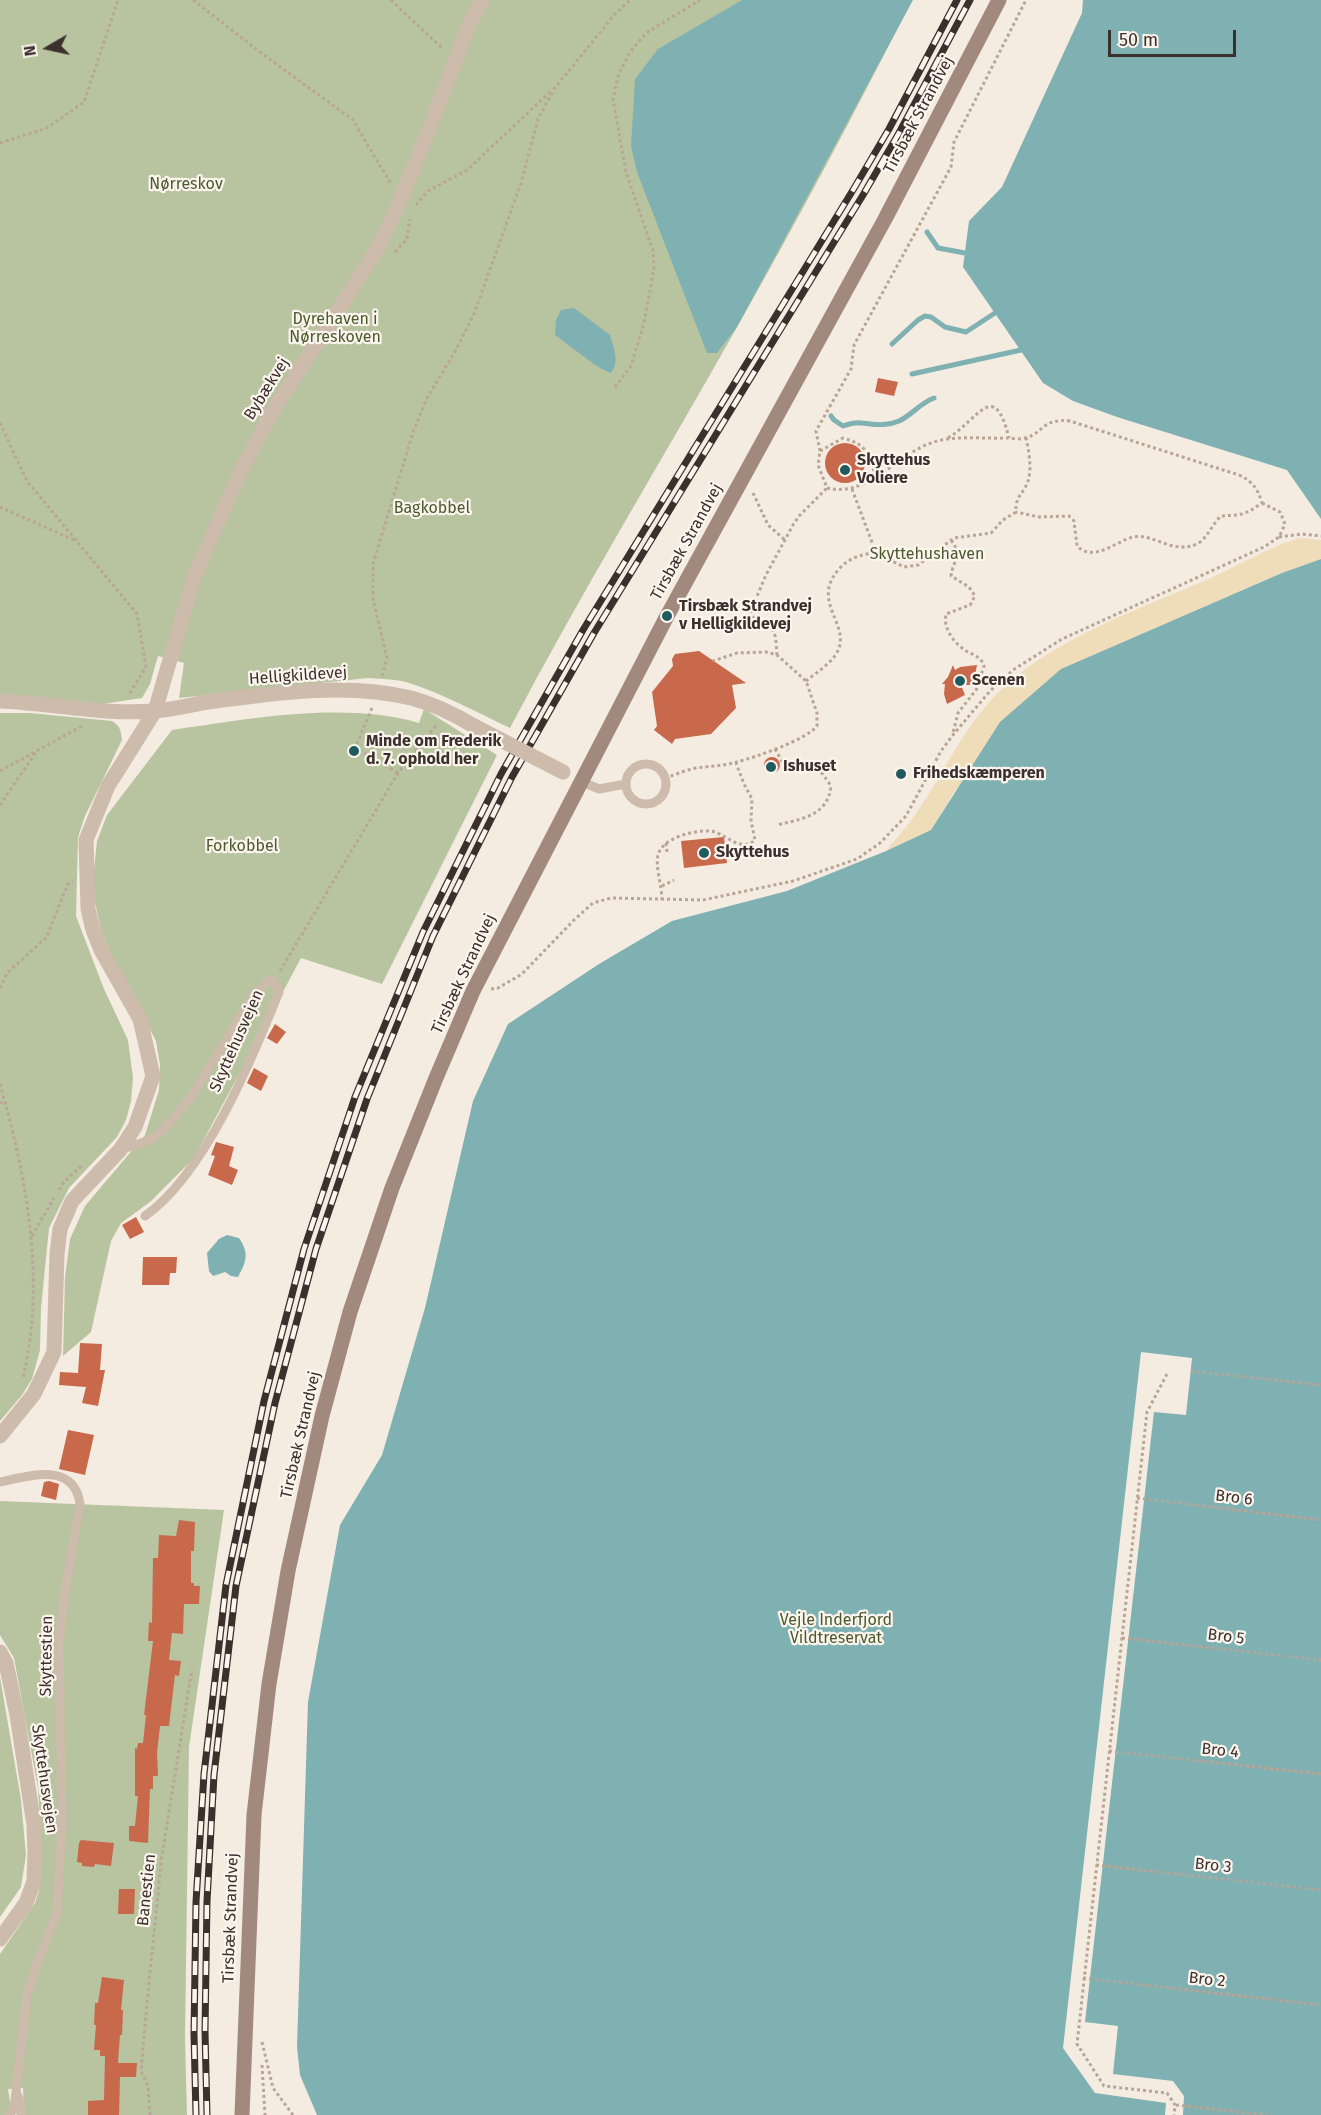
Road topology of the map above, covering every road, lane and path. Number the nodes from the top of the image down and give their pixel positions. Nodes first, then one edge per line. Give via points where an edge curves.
1 (118, 0) edge
2 (193, 0) edge
3 (391, 0) edge
4 (482, 0) edge
5 (630, 0) edge
6 (700, 0) edge
7 (999, 0) edge
8 (1026, 0) edge
9 (455, 61) junction
10 (554, 89) junction
11 (0, 143) edge
12 (400, 200) junction
13 (370, 260) junction
14 (615, 387) dead end
15 (0, 423) edge
16 (1009, 438) junction
17 (1026, 438) junction
18 (947, 439) junction
19 (820, 451) junction
20 (745, 474) junction
21 (876, 477) junction
22 (827, 488) junction
23 (852, 489) junction
24 (1262, 503) junction
25 (0, 507) edge
26 (1016, 512) junction
27 (1321, 536) edge
28 (1279, 537) junction
29 (785, 540) junction
30 (951, 540) junction
31 (77, 542) junction
32 (876, 553) junction
33 (777, 655) junction
34 (712, 661) dead end
35 (806, 681) junction
36 (379, 692) junction
37 (0, 701) edge
38 (447, 710) junction
39 (109, 711) junction
40 (155, 711) junction
41 (953, 735) junction
42 (775, 749) junction
43 (36, 751) junction
44 (736, 763) junction
45 (0, 771) edge
46 (398, 773) junction
47 (665, 778) junction
48 (580, 781) junction
49 (626, 784) junction
50 (0, 805) edge
51 (777, 825) dead end
52 (666, 841) junction
53 (667, 852) dead end
54 (86, 874) junction
55 (674, 880) dead end
56 (662, 886) junction
57 (662, 900) junction
58 (274, 981) junction
59 (0, 988) edge
60 (473, 991) junction
61 (0, 1084) edge
62 (0, 1102) edge
63 (6, 1105) junction
64 (120, 1150) junction
65 (145, 1216) dead end
66 (1191, 1371) dead end
67 (1167, 1374) dead end
68 (22, 1379) dead end
69 (1321, 1385) edge
70 (0, 1436) edge
71 (0, 1482) edge
72 (1137, 1498) junction
73 (1321, 1520) edge
74 (1122, 1638) junction
75 (0, 1652) edge
76 (1321, 1660) edge
77 (192, 1669) dead end
78 (1109, 1751) junction
79 (1321, 1774) edge
80 (1095, 1865) junction
81 (1321, 1890) edge
82 (0, 1939) edge
83 (1083, 1978) junction
84 (1321, 2005) edge
85 (244, 2058) junction
86 (16, 2091) junction
87 (1175, 2105) junction
88 (9, 2115) edge
89 (21, 2115) edge
90 (150, 2115) edge
91 (242, 2115) edge
92 (253, 2115) edge
93 (265, 2115) edge
94 (293, 2115) edge
95 (1174, 2115) edge
96 (1267, 2115) edge

1 - 11 path via 84,102 47,128
2 - 12 path via 353,120
3 - 9 path
4 - 9 street, Bybækvej
5 - 10 path
6 - 14 path via 646,33 619,72 613,99 626,172 653,250 654,269 631,366
7 - 20 street, Tirsbæk Strandvej
8 - 19 path via 954,141 951,166 854,345 851,369 816,431
9 - 12 street, Bybækvej
10 - 13 path via 467,170 428,191 411,211 407,239 392,255
10 - 36 path via 537,119 521,183 474,314 413,432 373,564 373,599 387,658
12 - 13 street, Bybækvej
13 - 40 street, Bybækvej via 271,414 240,472 194,577
15 - 31 path via 27,481
16 - 17 path
16 - 18 path
16 - 18 path via 998,408 987,406
17 - 24 path via 1050,422 1070,421 1239,475 1257,489
17 - 26 path via 1029,476 1016,500
18 - 21 path via 931,443
19 - 21 path via 843,438 860,443
19 - 22 path via 818,465
20 - 29 path via 768,525
20 - 48 street, Tirsbæk Strandvej
21 - 23 path
22 - 23 path
22 - 29 path via 799,516
23 - 32 path
24 - 26 path via 1239,515 1221,516 1204,538 1192,545 1177,547 1135,537 1091,551 1077,546 1074,521 1069,516 1039,517
24 - 28 path via 1284,517 1284,530
25 - 31 path
26 - 30 path via 991,533
27 - 28 path
28 - 41 path via 1062,639 1026,660 990,691
29 - 33 path via 752,608 756,621 775,635
30 - 32 path via 914,566 899,565
30 - 41 path via 958,551 951,576 969,587 975,596 970,605 946,614 945,624 960,646 978,657 984,666 976,690 958,713
31 - 39 path via 137,614 146,667 124,702
32 - 35 path via 847,561 833,576 828,598 839,633 839,647 833,658
33 - 34 path via 737,653
33 - 35 path
35 - 42 path via 817,713 817,726
36 - 38 street, Helligkildevej
36 - 40 street, Helligkildevej via 251,696
36 - 46 path via 356,748
37 - 39 street, Helligkildevej
38 - 46 path
38 - 48 street, Helligkildevej, bridge
39 - 40 street, Helligkildevej
39 - 43 path
40 - 54 street, Skyttehusvejen via 108,786 86,840
41 - 57 path via 906,816 880,843 857,859 769,887 703,900
42 - 44 path
42 - 51 path via 784,765 809,762 831,786 830,797 813,816
43 - 45 path
43 - 50 path
44 - 47 path via 693,769
44 - 52 path via 752,799 755,840 747,844 731,842 720,833 708,831
46 - 58 path
47 - 49 lane via 658,769 642,765 631,772
47 - 49 lane via 663,794 654,803 634,800
48 - 49 lane via 599,789
48 - 60 street, Tirsbæk Strandvej
52 - 53 path
52 - 56 path via 658,852 657,862
54 - 59 path via 68,884 46,938 7,973
54 - 64 street, Skyttehusvejen via 93,930 140,1019 153,1076 135,1127
55 - 56 path
56 - 57 path
57 - 60 path via 610,898 593,903 522,974 498,988
58 - 64 lane, Skyttehusvejen via 268,981 252,997 194,1093 163,1131
58 - 65 lane, Skyttehusvejen via 279,992 218,1126 177,1187
60 - 85 street, Tirsbæk Strandvej via 392,1188 350,1312 322,1416 288,1571 269,1684 254,1815
61 - 63 path
62 - 63 path
63 - 68 path via 32,1236 28,1356
64 - 70 street, Skyttehusvejen via 72,1201 60,1229 54,1352 34,1394
66 - 69 path
67 - 72 path via 1147,1412
71 - 86 lane, Skyttestien via 44,1474 61,1476 72,1483 80,1504 59,1646 62,1821 57,1914 27,1994
72 - 73 path, Bro 6
72 - 74 path
74 - 76 path, Bro 5
74 - 78 path
75 - 82 street, Skyttehusvejen via 17,1715 35,1852 34,1881 26,1903
77 - 90 path, Banestien via 162,1855 149,1982 141,2072 148,2086
78 - 79 path, Bro 4
78 - 80 path
80 - 81 path, Bro 3
80 - 83 path
83 - 84 path, Bro 2
83 - 87 path via 1077,2044 1104,2086 1167,2093
85 - 91 street
85 - 92 street
86 - 88 lane, Skyttestien via 14,2109
86 - 89 lane
87 - 95 path
87 - 96 path
93 - 94 path via 262,2042 273,2088

